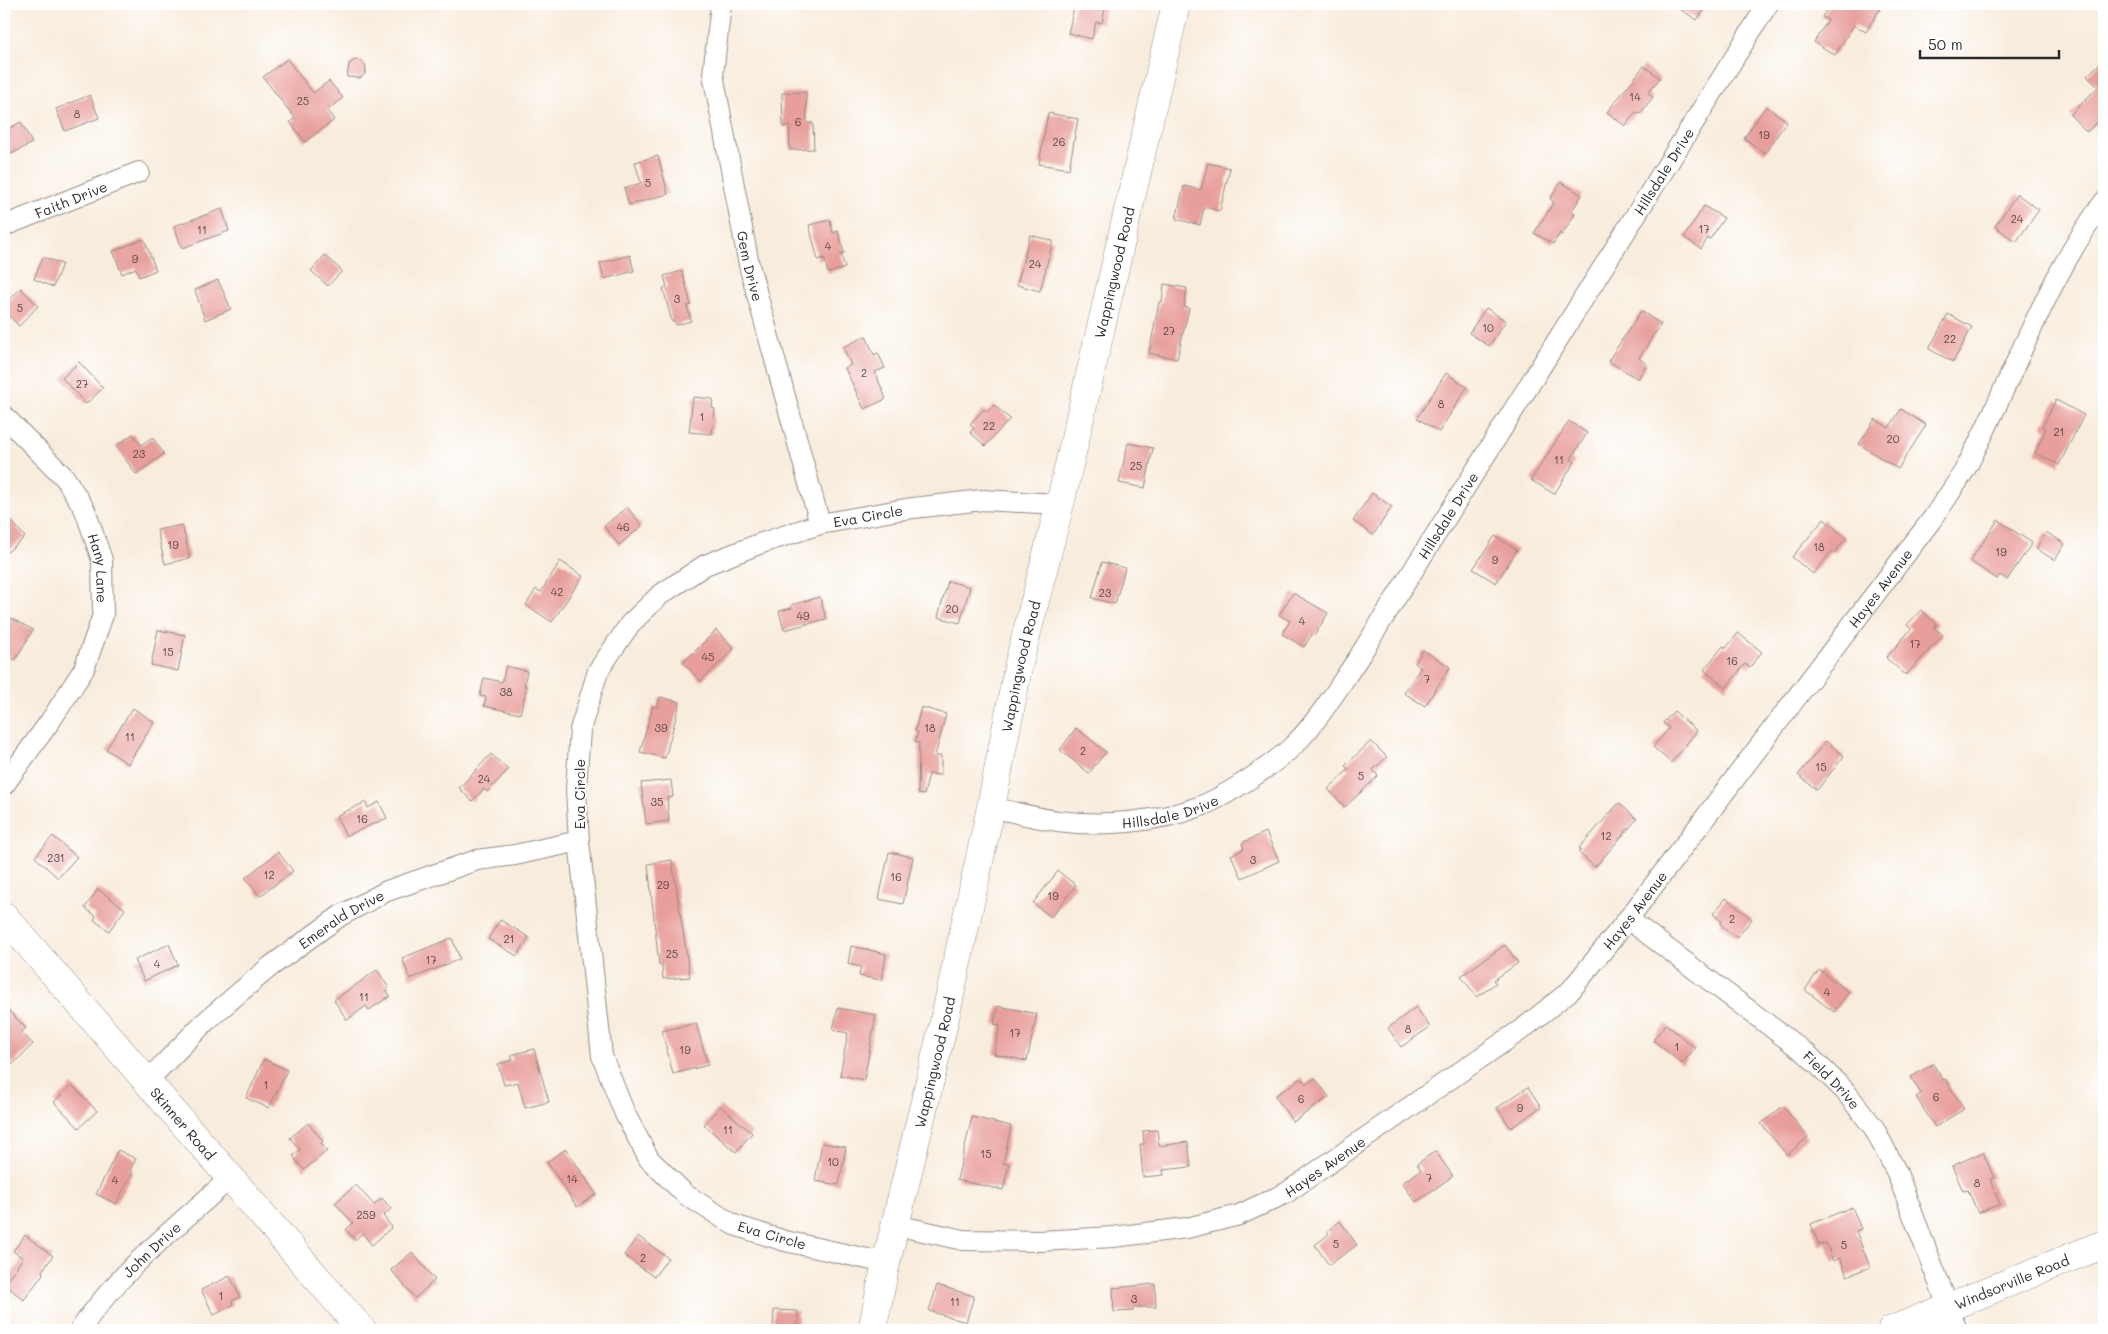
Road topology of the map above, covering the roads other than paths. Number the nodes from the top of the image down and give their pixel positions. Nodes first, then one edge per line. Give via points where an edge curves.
1 (721, 4) edge
2 (1176, 4) edge
3 (1768, 4) edge
4 (139, 172) dead end
5 (2104, 202) edge
6 (4, 226) edge
7 (4, 416) edge
8 (1060, 504) junction
9 (820, 524) junction
10 (4, 785) edge
11 (991, 807) junction
12 (579, 840) junction
13 (4, 916) edge
14 (1628, 919) junction
15 (147, 1081) junction
16 (230, 1178) junction
17 (896, 1225) junction
18 (2104, 1244) edge
19 (886, 1263) junction
20 (1953, 1319) edge
21 (80, 1330) edge
22 (362, 1330) edge
23 (872, 1330) edge
24 (1892, 1330) edge

1 - 9 street, Gem Drive via 713,74 748,265
2 - 8 main road, Wappingwood Road
3 - 11 street, Hillsdale Drive via 1357,660 1327,705 1295,744 1253,777 1202,806 1151,819 1094,824 1059,821
4 - 6 street, Faith Drive
5 - 14 street, Hayes Avenue via 2058,274 1966,467 1934,518
7 - 10 street, Hany Lane via 65,478 85,510 102,560 103,616 84,669
8 - 9 street, Eva Circle via 982,500
8 - 11 main road, Wappingwood Road via 1019,663
9 - 12 street, Eva Circle via 705,564 660,595 630,624 598,671 580,730 576,789
11 - 17 main road, Wappingwood Road
12 - 15 street, Emerald Drive via 477,860 387,891 340,916 240,992 205,1022
12 - 19 street, Eva Circle via 602,1056 625,1114 649,1159 686,1195 734,1225 785,1241
13 - 15 main road, Skinner Road
14 - 17 street, Hayes Avenue via 1571,990 1525,1027 1286,1193 1239,1215 1187,1228 1113,1237 1039,1240 963,1240
14 - 20 street, Field Drive via 1807,1054 1845,1091 1874,1128 1897,1173
15 - 16 main road, Skinner Road
16 - 21 street, John Drive via 128,1270 96,1305
16 - 22 main road, Skinner Road
17 - 19 main road, Wappingwood Road
18 - 20 main road, Windsorville Road
19 - 23 main road, Wappingwood Road
20 - 24 main road, Windsorville Road

